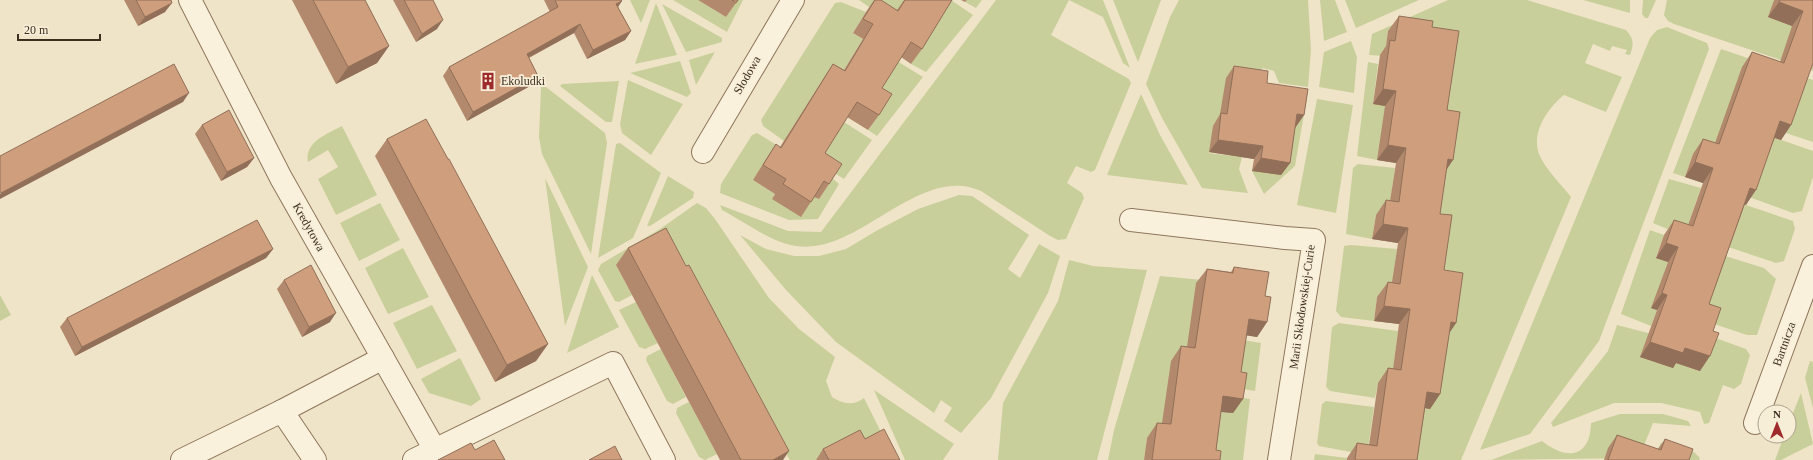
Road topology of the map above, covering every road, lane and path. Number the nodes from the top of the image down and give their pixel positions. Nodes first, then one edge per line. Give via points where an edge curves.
1 (190, 0) edge
2 (793, 0) edge
3 (703, 152) dead end
4 (1130, 220) dead end
5 (1813, 266) edge
6 (383, 358) junction
7 (282, 411) junction
8 (1755, 422) dead end
9 (435, 450) junction
10 (182, 460) edge
11 (315, 460) edge
12 (414, 460) edge
13 (664, 460) edge
14 (1279, 460) edge

1 - 6 street, Kredytowa via 281,178
2 - 3 street, Słodowa
4 - 14 street, Marii Skłodowskiej-Curie via 1314,240
5 - 8 street, Bartnicza
6 - 7 street
6 - 9 street, Kredytowa
7 - 10 street
7 - 11 street
9 - 12 street
9 - 13 street via 613,363

